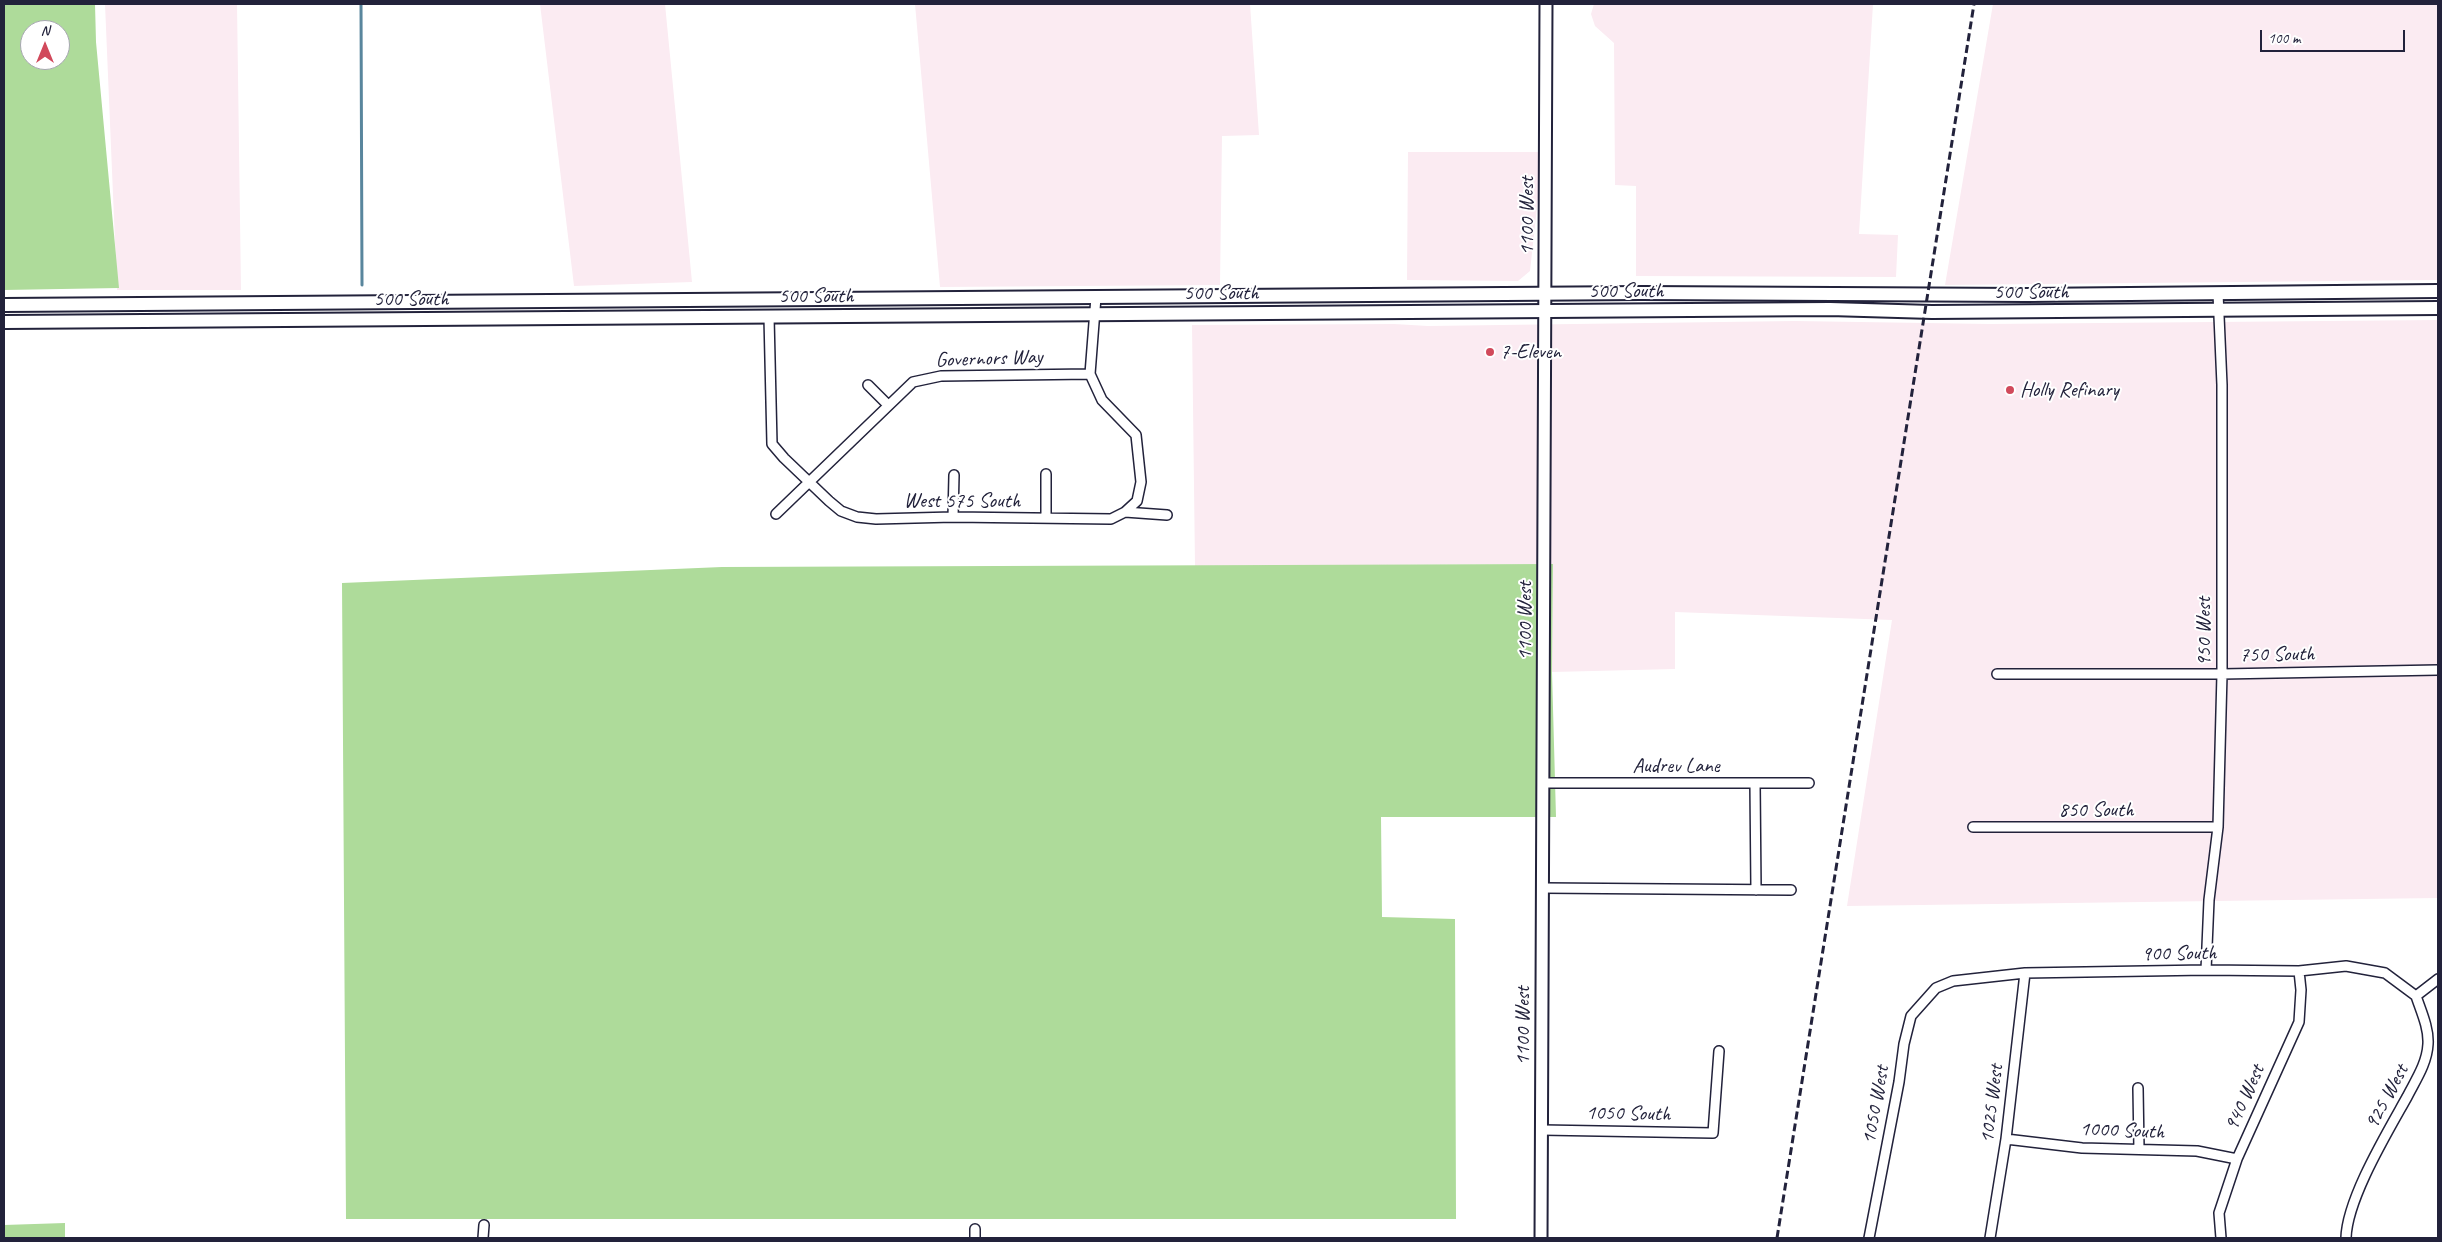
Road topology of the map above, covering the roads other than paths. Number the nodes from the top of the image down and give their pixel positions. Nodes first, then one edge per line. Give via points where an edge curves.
1 (1546, 4) edge
2 (2438, 291) edge
3 (2218, 293) junction
4 (1546, 294) junction
5 (1096, 296) junction
6 (4, 305) edge
7 (2438, 308) edge
8 (2219, 310) junction
9 (1546, 312) junction
10 (1096, 314) junction
11 (769, 317) junction
12 (4, 322) edge
13 (1090, 374) junction
14 (868, 384) dead end
15 (888, 405) junction
16 (1046, 474) dead end
17 (954, 475) dead end
18 (810, 482) junction
19 (1125, 512) junction
20 (776, 514) dead end
21 (1167, 515) dead end
22 (953, 516) junction
23 (1046, 518) junction
24 (2438, 670) edge
25 (1997, 674) dead end
26 (2222, 674) junction
27 (1543, 783) junction
28 (1754, 783) junction
29 (1809, 783) dead end
30 (1973, 827) dead end
31 (2218, 828) junction
32 (1543, 888) junction
33 (1756, 890) junction
34 (1791, 890) dead end
35 (2206, 970) junction
36 (2299, 971) junction
37 (2025, 974) junction
38 (2438, 979) edge
39 (1936, 988) joint
40 (2416, 996) junction
41 (1719, 1051) dead end
42 (2138, 1088) dead end
43 (1542, 1130) junction
44 (2006, 1139) junction
45 (2139, 1149) junction
46 (2236, 1159) junction
47 (484, 1225) dead end
48 (484, 1238) edge
49 (1541, 1238) edge
50 (1869, 1238) edge
51 (1990, 1238) edge
52 (2221, 1238) edge
53 (2346, 1238) edge

1 - 4 street, 1100 West
2 - 3 main road, 500 South
3 - 4 main road, 500 South
3 - 8 street, 950 West
4 - 5 main road, 500 South
4 - 9 street, 1100 West
5 - 6 main road, 500 South
5 - 10 street
7 - 8 main road, 500 South
8 - 9 main road, 500 South
8 - 26 street, 950 West
9 - 10 main road, 500 South
9 - 27 street, 1100 West
10 - 11 main road, 500 South
10 - 13 street
11 - 12 main road, 500 South
11 - 18 street, West 575 South via 772,444
13 - 15 street, Governors Way via 926,378 913,382
13 - 19 street via 1102,400 1136,435 1141,482 1137,501
14 - 15 street
15 - 18 street, Governors Way
16 - 23 street
17 - 22 street
18 - 20 street, Governors Way
18 - 22 street, West 575 South via 841,511 857,517
19 - 21 street
19 - 23 street, West 575 South via 1111,519
22 - 23 street, West 575 South
24 - 26 street, 750 South
25 - 26 street, 750 South
26 - 31 street, 950 West
27 - 28 street, Audrev Lane
27 - 32 street, 1100 West
28 - 29 street, Audrev Lane
28 - 33 street
30 - 31 street, 850 South
31 - 35 street, 950 West via 2209,900
32 - 33 street
32 - 43 street, 1100 West
33 - 34 street
35 - 36 street, 900 South
35 - 37 street, 900 South
36 - 40 street, 900 South via 2346,966 2385,974
36 - 46 street, 940 West via 2299,1022
37 - 39 street, 900 South via 1952,981
37 - 44 street, 1025 West
38 - 40 street
39 - 50 street, 1050 West via 1911,1016
40 - 53 street, 925 West via 2426,1026 2428,1044 2424,1065 2366,1174
41 - 43 street, 1050 South via 1713,1133
42 - 45 street
43 - 49 street, 1100 West
44 - 45 street, 1000 South via 2082,1148
44 - 51 street, 1025 West
45 - 46 street, 1000 South via 2197,1151
46 - 52 street, 940 West via 2219,1213
47 - 48 street

